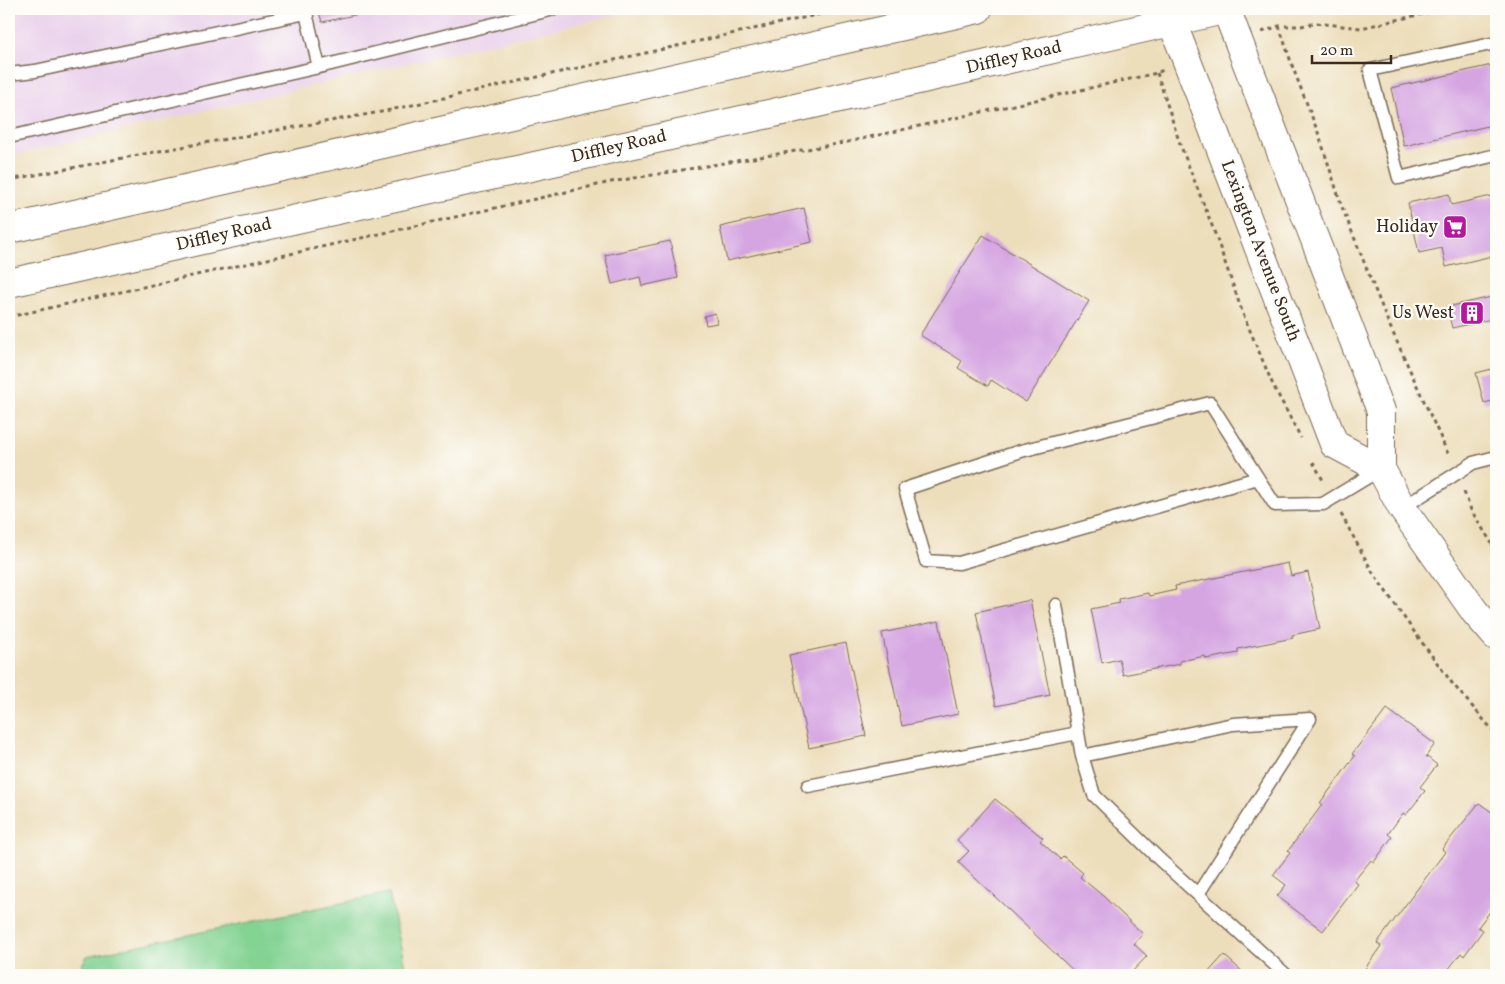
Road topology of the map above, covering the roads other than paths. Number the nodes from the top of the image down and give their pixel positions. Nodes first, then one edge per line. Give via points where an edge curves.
1 (554, 9) edge
2 (978, 9) edge
3 (1227, 9) edge
4 (306, 11) edge
5 (1169, 15) edge
6 (1496, 43) edge
7 (319, 67) junction
8 (9, 74) edge
9 (9, 137) edge
10 (1496, 155) edge
11 (9, 229) edge
12 (9, 283) edge
13 (1496, 457) edge
14 (1381, 469) junction
15 (1258, 478) junction
16 (1402, 508) junction
17 (1056, 605) dead end
18 (1496, 636) edge
19 (1078, 733) junction
20 (1082, 756) junction
21 (808, 786) dead end
22 (1198, 894) junction
23 (1286, 975) edge

1 - 7 lane
2 - 11 main road
3 - 5 main road, Diffley Road
3 - 14 main road via 1381,411
4 - 7 lane
4 - 8 lane
5 - 12 main road, Diffley Road via 800,107
5 - 14 main road, Lexington Avenue South via 1334,444
6 - 10 lane via 1370,70 1399,178
7 - 9 lane
13 - 16 lane via 1473,463
14 - 15 lane via 1323,504 1275,505
14 - 16 main road
15 - 15 lane via 1210,403 1021,451 905,489 926,562 959,563
16 - 18 main road via 1475,612
17 - 19 lane
19 - 20 lane
19 - 21 lane
20 - 22 lane via 1094,795
20 - 22 lane via 1233,724 1310,719
22 - 23 lane

